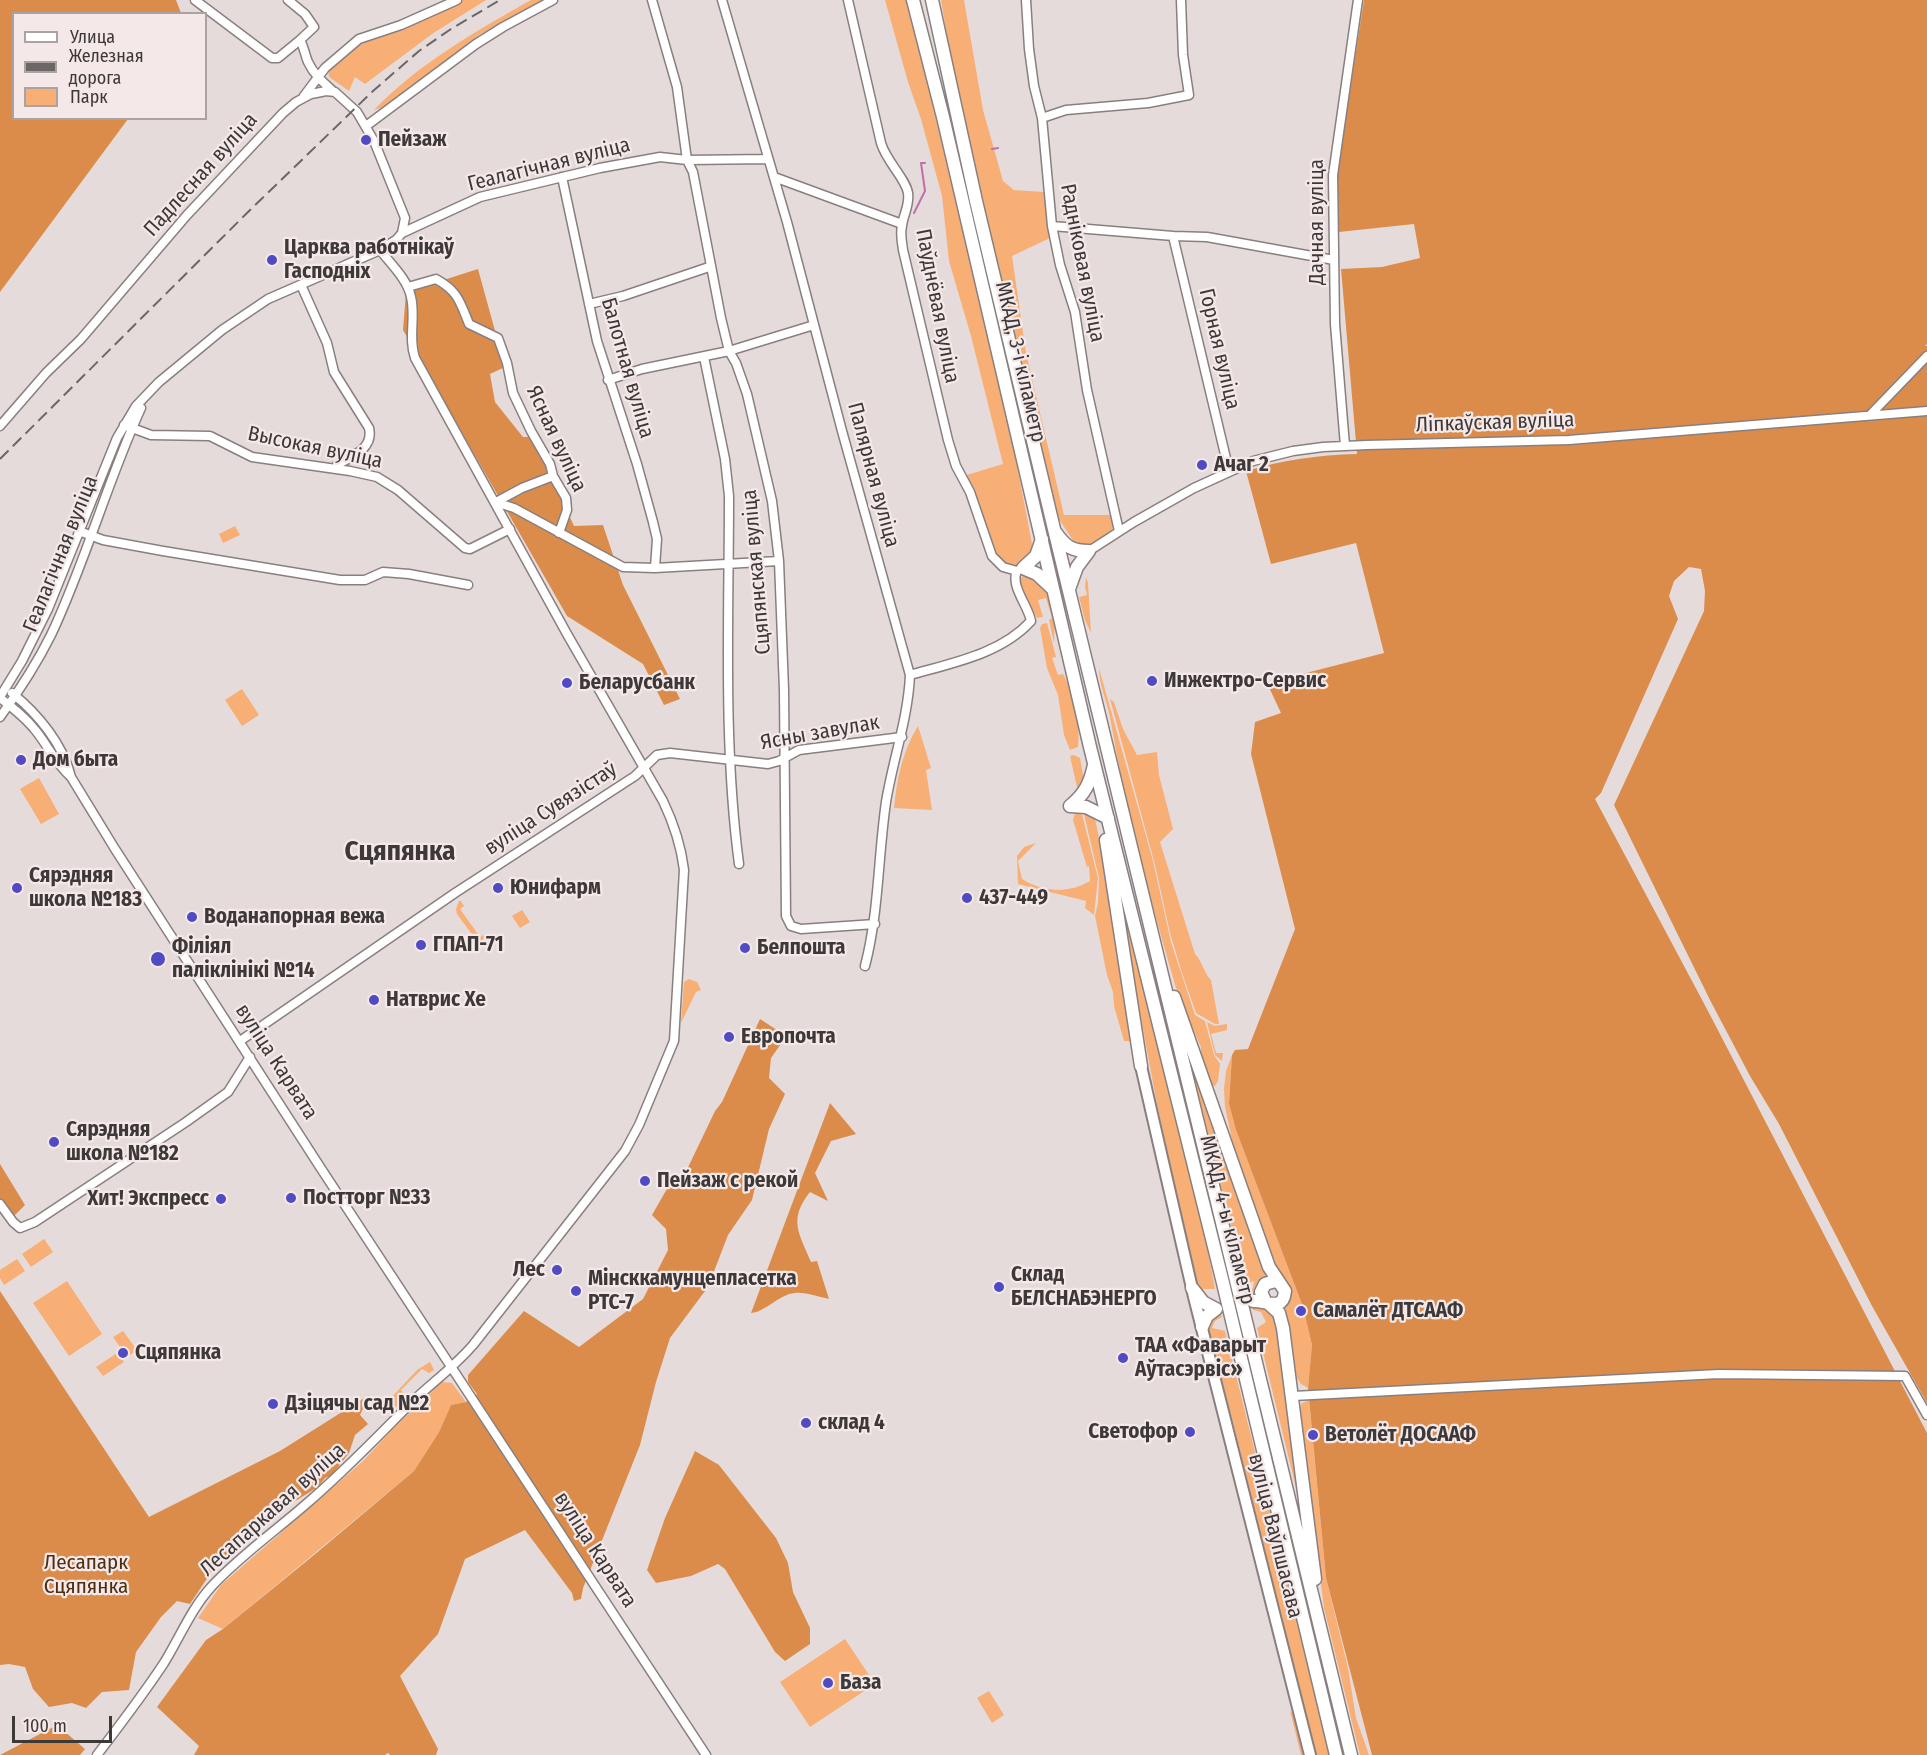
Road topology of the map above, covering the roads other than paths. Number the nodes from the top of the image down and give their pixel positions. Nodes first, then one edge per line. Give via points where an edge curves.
1 (195, 0) edge
2 (288, 0) edge
3 (456, 0) edge
4 (553, 0) edge
5 (652, 0) edge
6 (723, 0) edge
7 (848, 0) edge
8 (913, 0) edge
9 (932, 0) edge
10 (1026, 0) edge
11 (1181, 0) edge
12 (1358, 0) edge
13 (300, 40) junction
14 (318, 78) junction
15 (335, 92) junction
16 (303, 98) junction
17 (1042, 118) junction
18 (366, 126) junction
19 (768, 159) junction
20 (687, 160) junction
21 (562, 177) junction
22 (774, 177) junction
23 (902, 224) junction
24 (1052, 226) junction
25 (402, 233) junction
26 (1173, 236) junction
27 (380, 250) junction
28 (1334, 260) junction
29 (710, 267) junction
30 (301, 285) junction
31 (408, 288) junction
32 (589, 304) junction
33 (814, 325) junction
34 (729, 351) junction
35 (1927, 356) edge
36 (704, 357) junction
37 (608, 380) junction
38 (1927, 411) edge
39 (1871, 414) junction
40 (0, 426) edge
41 (127, 427) junction
42 (1346, 446) junction
43 (336, 469) junction
44 (1228, 471) junction
45 (553, 476) junction
46 (495, 502) junction
47 (510, 529) junction
48 (1053, 529) junction
49 (79, 531) junction
50 (1119, 531) junction
51 (559, 533) junction
52 (91, 536) junction
53 (1042, 539) junction
54 (1089, 551) junction
55 (778, 561) junction
56 (729, 565) junction
57 (655, 568) junction
58 (1020, 569) junction
59 (468, 585) dead end
60 (1053, 589) junction
61 (1068, 590) junction
62 (910, 675) junction
63 (2, 695) edge
64 (15, 696) junction
65 (9, 705) junction
66 (0, 717) edge
67 (1102, 731) joint
68 (1087, 733) joint
69 (902, 737) junction
70 (786, 757) junction
71 (729, 759) junction
72 (1094, 764) junction
73 (642, 767) junction
74 (71, 777) junction
75 (1108, 818) junction
76 (739, 864) dead end
77 (875, 924) junction
78 (1156, 952) junction
79 (866, 966) dead end
80 (240, 1041) junction
81 (250, 1057) junction
82 (1141, 1065) joint
83 (0, 1204) edge
84 (1279, 1283) junction
85 (1192, 1288) junction
86 (1265, 1299) junction
87 (1282, 1300) junction
88 (1216, 1309) junction
89 (1198, 1314) junction
90 (1282, 1323) junction
91 (1202, 1327) junction
92 (451, 1366) junction
93 (1293, 1396) junction
94 (1927, 1416) edge
95 (1321, 1631) junction
96 (97, 1755) edge
97 (706, 1755) edge
98 (1310, 1755) edge
99 (1336, 1755) edge
100 (1351, 1755) edge

1 - 13 street via 272,58 279,58
2 - 13 street via 314,27
3 - 14 street via 359,39
4 - 18 street via 476,44
5 - 20 street, Сцяпянская вуліца via 677,87
6 - 19 street, Палярная вуліца
7 - 23 street, Паўднёвая вуліца via 881,143 909,194
8 - 53 highway, МКАД, 3-і кіламетр
9 - 48 highway, МКАД, 3-і кіламетр
10 - 17 street, Радніковая вуліца via 1034,86
11 - 17 street via 1189,95 1066,110
12 - 28 street, Дачная вуліца via 1333,175
13 - 14 street
14 - 15 street
14 - 16 street
15 - 16 street, Падлесная вуліца via 318,92
15 - 18 street
16 - 40 street, Падлесная вуліца via 283,113 195,207
17 - 24 street, Радніковая вуліца
18 - 25 street via 401,204 406,222
19 - 20 street, Геалагічная вуліца
19 - 22 street, Палярная вуліца
20 - 21 street, Геалагічная вуліца via 650,158
20 - 29 street, Сцяпянская вуліца via 693,172
21 - 25 street, Геалагічная вуліца via 480,197
21 - 32 street, Балотная вуліца
22 - 23 street
22 - 33 street, Палярная вуліца
23 - 58 street, Паўднёвая вуліца via 903,250 954,459 992,556 1003,567
24 - 26 street
24 - 50 street, Радніковая вуліца via 1075,312 1087,390
25 - 27 street, Геалагічная вуліца
26 - 28 street via 1207,237
26 - 44 street, Горная вуліца
27 - 30 street, Геалагічная вуліца
27 - 31 street
28 - 42 street, Дачная вуліца via 1335,324
29 - 32 street
29 - 34 street, Сцяпянская вуліца
30 - 41 street, Геалагічная вуліца via 268,299 222,330 144,399
30 - 43 street via 327,343 334,372 371,435 365,448
31 - 45 street, Ясная вуліца via 436,279 449,286 459,297 469,324 498,338 513,393
31 - 46 street via 415,358
32 - 37 street, Балотная вуліца
33 - 34 street
33 - 62 street, Палярная вуліца
34 - 36 street
34 - 55 street, Сцяпянская вуліца via 742,379 767,474
35 - 39 street
36 - 37 street
36 - 56 street via 726,468
37 - 57 street, Балотная вуліца via 653,522 657,539
38 - 39 street, Ліпкаўская вуліца
39 - 42 street, Ліпкаўская вуліца via 1569,440
41 - 43 street, Высокая вуліца via 151,435 210,436 252,457
41 - 49 street, Геалагічная вуліца
41 - 52 street, Геалагічная вуліца
42 - 44 street, Ліпкаўская вуліца via 1280,454
43 - 47 street, Высокая вуліца via 385,481 465,548
44 - 50 street, Ліпкаўская вуліца
45 - 46 street
45 - 51 street, Ясная вуліца via 568,504
46 - 47 street
46 - 51 street
47 - 73 street
48 - 54 highway via 1068,548
48 - 61 highway, МКАД, 3-і кіламетр
49 - 52 street
49 - 63 street, Геалагічная вуліца via 39,627
50 - 54 street, Ліпкаўская вуліца
51 - 57 street via 614,564 634,569
52 - 59 street via 340,580 365,580 383,572
52 - 64 street, Геалагічная вуліца via 50,636
53 - 58 highway via 1036,556
53 - 60 highway, МКАД, 3-і кіламетр
54 - 61 highway
55 - 56 street
55 - 70 street, Сцяпянская вуліца
56 - 57 street
56 - 71 street
58 - 60 highway via 1037,574
58 - 62 street via 1015,575 1016,584 1031,621 1021,632 993,649
60 - 68 highway, МКАД, 3-і кіламетр
61 - 67 highway, МКАД, 3-і кіламетр
62 - 69 street, Палярная вуліца
63 - 64 street, вуліца Карвата
63 - 65 street, вуліца Карвата
64 - 65 street, Геалагічная вуліца
64 - 74 street, вуліца Карвата via 47,729 68,764
65 - 66 street, Геалагічная вуліца
65 - 74 street, вуліца Карвата via 35,729
67 - 78 highway, МКАД, 4-ы кіламетр
68 - 72 highway, МКАД, 4-ы кіламетр
69 - 70 street, Ясны завулак via 800,750
69 - 77 street, Палярная вуліца via 885,809
70 - 71 street, Ясны завулак via 768,764
70 - 77 street, Сцяпянская вуліца via 788,923 801,928
71 - 73 street, Ясны завулак via 662,753
71 - 76 street
72 - 75 highway, МКАД, 4-ы кіламетр
72 - 75 highway via 1084,793 1070,806 1086,807
73 - 80 street, вуліца Сувязістаў via 635,776 455,893
73 - 92 street via 670,815 684,870 674,1041 622,1156 473,1345
74 - 80 street, вуліца Карвата
75 - 82 highway via 1106,841
75 - 99 highway, МКАД, 4-ы кіламетр
77 - 79 street, Палярная вуліца
78 - 84 highway via 1269,1267
78 - 95 highway, МКАД, 4-ы кіламетр
80 - 81 street, вуліца Карвата
81 - 83 street via 228,1092 35,1222 20,1228
81 - 92 street, вуліца Карвата
82 - 85 main road, вуліца Ваўпшасава
84 - 86 highway via 1265,1284
84 - 87 highway via 1285,1291
85 - 88 highway via 1203,1302
85 - 89 main road, вуліца Ваўпшасава
86 - 87 highway via 1274,1305
86 - 90 highway via 1279,1313
87 - 90 highway
88 - 89 highway
88 - 91 highway
89 - 91 main road, вуліца Ваўпшасава
90 - 93 highway
91 - 98 main road, вуліца Ваўпшасава
92 - 96 street, Лесапаркавая вуліца via 339,1476 213,1585 142,1695
92 - 97 street, вуліца Карвата
93 - 94 street via 1719,1374 1905,1376
93 - 95 highway
95 - 100 highway, МКАД, 4-ы кіламетр

